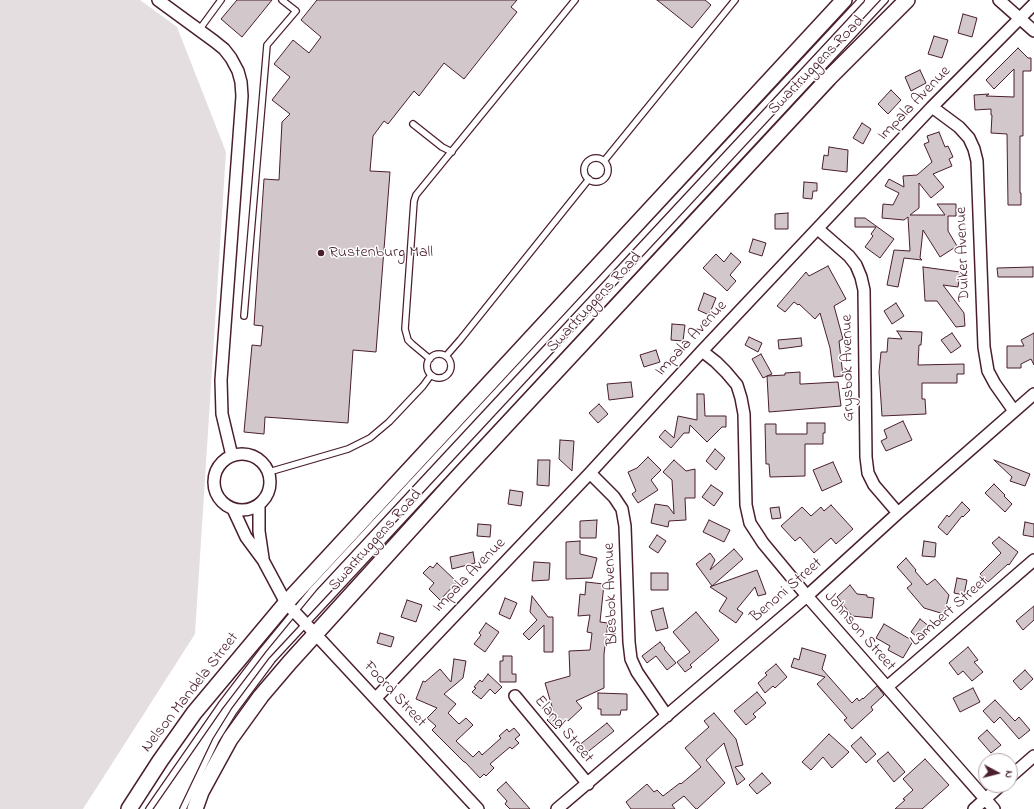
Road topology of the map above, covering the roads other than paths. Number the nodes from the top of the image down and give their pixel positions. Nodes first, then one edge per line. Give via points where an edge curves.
1 (158, 0) edge
2 (221, 0) edge
3 (282, 0) edge
4 (575, 0) edge
5 (735, 0) edge
6 (844, 0) edge
7 (860, 0) edge
8 (885, 0) edge
9 (907, 0) edge
10 (1000, 0) edge
11 (1034, 4) edge
12 (1021, 19) junction
13 (199, 30) junction
14 (1034, 31) edge
15 (932, 107) junction
16 (413, 124) dead end
17 (452, 152) junction
18 (604, 161) junction
19 (589, 179) junction
20 (818, 229) junction
21 (244, 316) dead end
22 (702, 351) junction
23 (446, 356) junction
24 (430, 359) junction
25 (431, 375) junction
26 (1034, 394) edge
27 (1014, 411) junction
28 (232, 456) junction
29 (269, 472) junction
30 (590, 473) junction
31 (259, 505) junction
32 (233, 509) junction
33 (898, 513) junction
34 (263, 560) junction
35 (1034, 560) edge
36 (806, 596) junction
37 (290, 608) junction
38 (311, 629) junction
39 (887, 687) junction
40 (515, 696) dead end
41 (376, 698) junction
42 (667, 716) junction
43 (1034, 756) edge
44 (1018, 770) edge
45 (588, 784) junction
46 (992, 793) edge
47 (985, 799) junction
48 (129, 809) edge
49 (150, 809) edge
50 (183, 809) edge
51 (195, 809) edge
52 (478, 809) edge
53 (557, 809) edge
54 (974, 809) edge
55 (994, 809) edge

1 - 13 street
2 - 13 lane
3 - 21 lane via 296,11 267,45
4 - 17 lane
5 - 18 lane
6 - 37 main road, Swartruggens Road
7 - 37 lane via 314,588
8 - 38 lane
9 - 38 main road, Swartruggens Road via 829,78 456,479
10 - 12 street
11 - 12 street, Impala Avenue
12 - 14 street
12 - 15 street, Impala Avenue
13 - 28 street via 231,58 241,82 221,380 222,414
15 - 20 street, Impala Avenue
15 - 27 street, Duiker Avenue via 959,127 969,138 974,149 977,161 984,347 988,371
16 - 17 lane
17 - 24 lane via 416,195 414,201 405,329 408,340
18 - 19 lane via 608,170 605,177 599,181
18 - 19 lane via 595,158 588,161 584,168
19 - 23 lane
20 - 22 street, Impala Avenue
20 - 33 street, Grysbok Avenue via 849,256 861,277 864,290 868,473 874,486
22 - 30 street, Impala Avenue
22 - 36 street, Johnson Street via 737,385 741,398 744,414 746,505 750,523
23 - 24 lane via 438,354
23 - 25 lane via 451,366 448,373 442,378
24 - 25 lane via 428,368
25 - 29 lane via 389,422 370,438 348,449
26 - 27 street, Benoni Street
27 - 33 street, Benoni Street
28 - 29 street via 241,454 254,457
28 - 32 street via 224,461 214,478 218,497
29 - 31 street via 270,490
30 - 41 street, Impala Avenue
30 - 42 street, Blesbok Avenue via 622,509 626,526 631,659
31 - 32 street via 251,509
31 - 34 street
32 - 34 street via 246,537
33 - 36 street, Benoni Street
34 - 37 street, Foord Street
35 - 39 street, Lambert Street
36 - 39 street, Johnson Street
36 - 42 street, Benoni Street
37 - 38 street, Foord Street
37 - 48 main road, Nelson Mandela Street via 194,713
37 - 49 lane
38 - 41 street, Foord Street
38 - 50 lane via 272,660 234,711 216,740
38 - 51 main road, Swartruggens Road via 230,739 201,792
39 - 47 street, Johnson Street
40 - 45 street, Eland Street
41 - 52 street, Foord Street
42 - 45 street, Benoni Street
43 - 44 street
45 - 53 street, Benoni Street
46 - 47 street
47 - 54 street
47 - 55 street, Johnson Street

